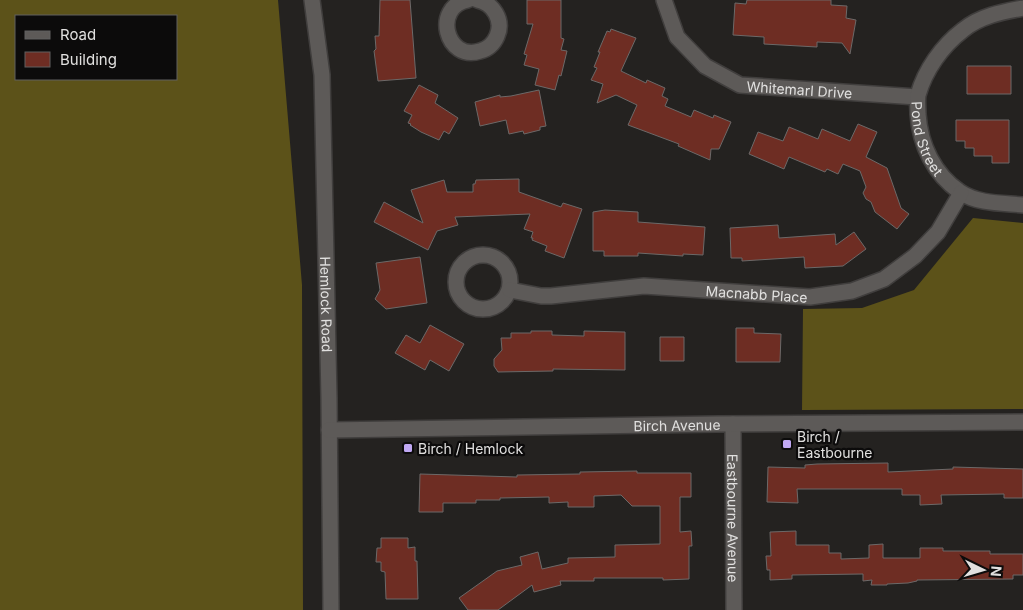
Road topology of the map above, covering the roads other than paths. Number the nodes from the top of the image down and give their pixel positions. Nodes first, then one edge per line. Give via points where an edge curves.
1 (312, 0) edge
2 (468, 0) edge
3 (477, 0) edge
4 (664, 0) edge
5 (1023, 8) edge
6 (917, 96) junction
7 (961, 193) junction
8 (1023, 205) edge
9 (510, 290) dead end
10 (1023, 422) edge
11 (732, 424) junction
12 (329, 430) junction
13 (331, 610) edge
14 (734, 610) edge

1 - 12 street, Hemlock Road via 322,75
2 - 3 street via 457,4 451,11 446,28 453,44 469,52 478,52 492,44 499,28 495,12
4 - 6 street, Whitemarl Drive via 676,37 705,66 740,85
5 - 6 street, Pond Street via 982,18 964,29 936,58
6 - 7 street, Pond Street via 928,156 942,176
7 - 8 street, Pond Street via 988,202
7 - 9 street, Macnabb Place via 938,232 915,256 884,279 852,291 810,298 644,286 551,296
10 - 11 street, Birch Avenue
11 - 12 street, Birch Avenue
11 - 14 street, Eastbourne Avenue
12 - 13 street, Hemlock Road

